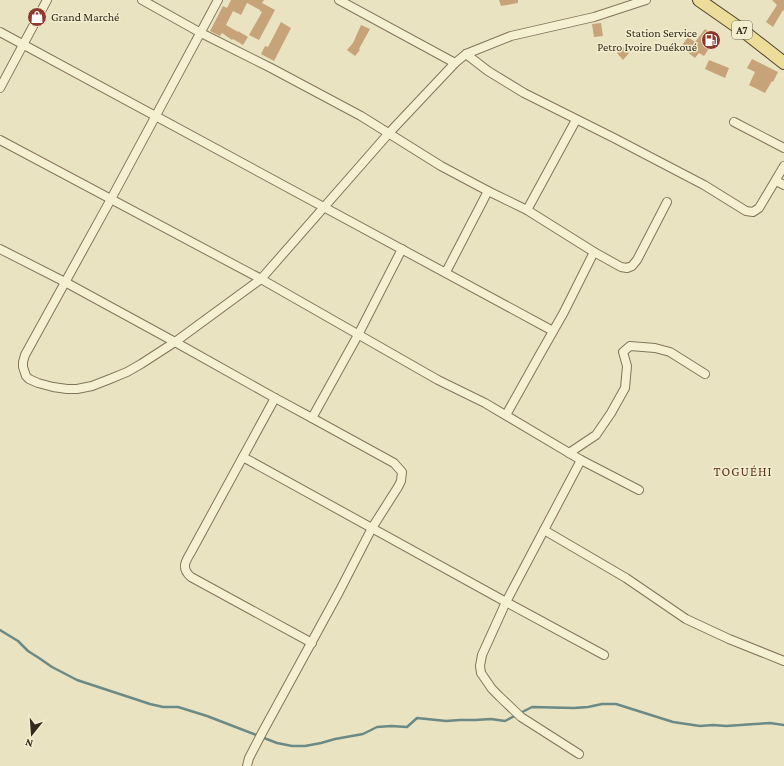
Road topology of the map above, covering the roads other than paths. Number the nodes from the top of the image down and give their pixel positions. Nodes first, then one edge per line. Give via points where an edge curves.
1 (47, 0) edge
2 (142, 0) edge
3 (218, 0) edge
4 (339, 0) edge
5 (646, 0) edge
6 (699, 0) edge
7 (0, 32) edge
8 (201, 33) junction
9 (23, 45) junction
10 (466, 54) junction
11 (455, 63) junction
12 (784, 63) edge
13 (0, 88) edge
14 (155, 116) junction
15 (576, 120) junction
16 (734, 122) dead end
17 (389, 132) junction
18 (0, 140) edge
19 (784, 148) edge
20 (784, 166) edge
21 (776, 181) junction
22 (784, 185) edge
23 (488, 191) junction
24 (111, 199) junction
25 (667, 202) dead end
26 (323, 207) junction
27 (527, 210) junction
28 (0, 249) edge
29 (402, 249) junction
30 (594, 252) junction
31 (446, 272) junction
32 (261, 279) junction
33 (65, 282) junction
34 (553, 331) junction
35 (358, 335) junction
36 (175, 342) junction
37 (706, 374) dead end
38 (274, 398) junction
39 (506, 415) junction
40 (312, 418) junction
41 (569, 453) junction
42 (243, 457) junction
43 (581, 460) junction
44 (639, 490) dead end
45 (372, 528) junction
46 (544, 530) junction
47 (506, 602) junction
48 (312, 643) junction
49 (604, 655) dead end
50 (784, 661) edge
51 (579, 754) dead end
52 (247, 766) edge

1 - 9 street
2 - 8 street
3 - 8 street
4 - 11 street
5 - 10 street via 594,18 512,36
6 - 12 main road, A7
7 - 9 street
8 - 14 street
8 - 17 street
9 - 13 street
9 - 14 street
10 - 11 street
10 - 15 street via 503,81
11 - 17 street
14 - 24 street
14 - 26 street
15 - 21 street via 704,185 750,212 759,208
15 - 27 street
16 - 19 street
17 - 23 street via 441,166
17 - 26 street
18 - 24 street
20 - 21 street
21 - 22 street
23 - 27 street
23 - 31 street
24 - 32 street
24 - 33 street
25 - 30 street via 632,266 621,267
26 - 29 street
26 - 32 street
27 - 30 street
28 - 33 street
29 - 31 street
29 - 35 street
30 - 34 street
31 - 34 street
32 - 35 street
32 - 36 street
33 - 36 street
33 - 36 street via 25,354 23,367 29,379 67,389 92,386 127,372
34 - 39 street
35 - 39 street
35 - 40 street
36 - 38 street
37 - 41 street via 670,352 630,346 623,352 627,366 624,388 611,413 596,435
38 - 40 street
38 - 42 street
39 - 41 street
40 - 45 street via 394,463 402,472 398,487
41 - 43 street
42 - 45 street
42 - 48 street via 190,552 185,568 192,577
43 - 44 street
43 - 46 street
45 - 47 street
45 - 48 street
46 - 47 street
46 - 50 street via 626,578 686,619
47 - 49 street
47 - 51 street via 482,655 481,673 496,694 521,717
48 - 52 street via 262,733

